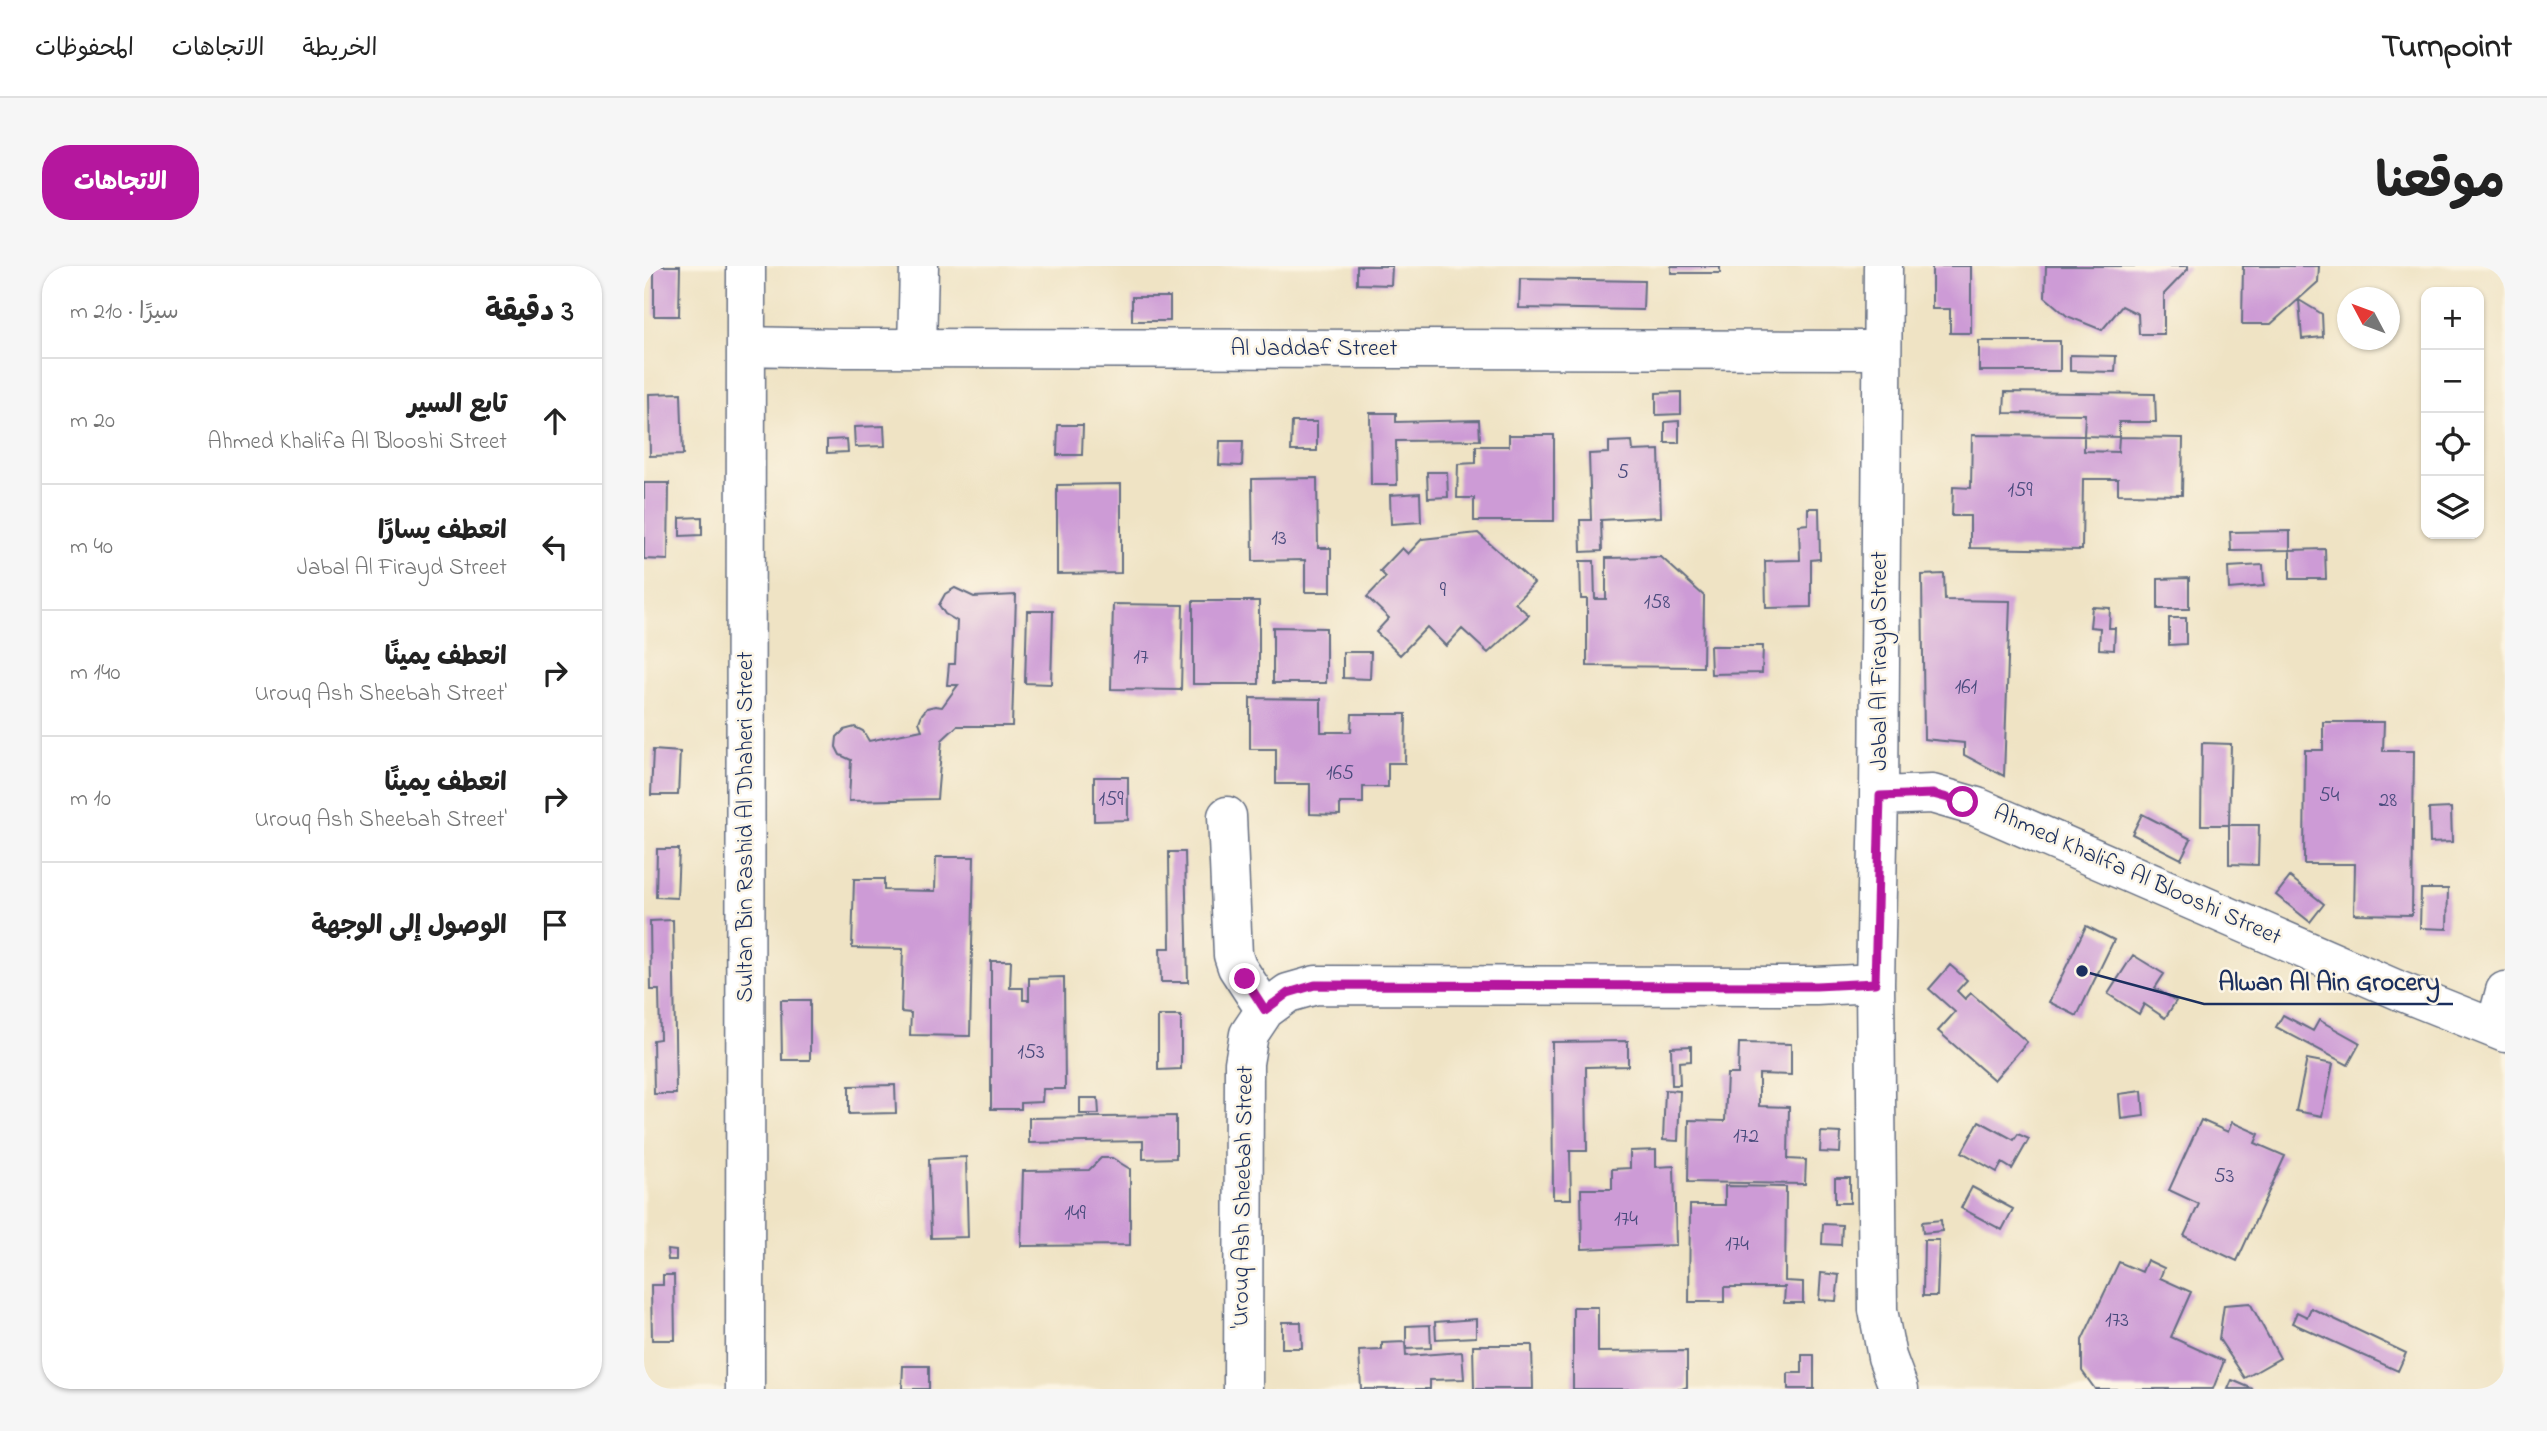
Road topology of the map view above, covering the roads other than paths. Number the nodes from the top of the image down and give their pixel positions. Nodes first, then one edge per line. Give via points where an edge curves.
1 (746, 266) edge
2 (919, 266) edge
3 (1883, 266) edge
4 (747, 346) junction
5 (917, 348) junction
6 (1881, 350) junction
7 (1880, 796) junction
8 (1227, 817) dead end
9 (1875, 983) junction
10 (2505, 991) edge
11 (1265, 1010) junction
12 (2500, 1031) edge
13 (745, 1389) edge
14 (1243, 1389) edge
15 (1899, 1389) edge

1 - 4 street, Sultan Bin Rashid Al Dhaheri Street
2 - 5 street
3 - 6 street, Jabal Al Firayd Street
4 - 5 street, Al Jaddaf Street
4 - 13 street, Sultan Bin Rashid Al Dhaheri Street
5 - 6 street, Al Jaddaf Street
6 - 7 street, Jabal Al Firayd Street
7 - 9 street, Jabal Al Firayd Street
7 - 12 street, Ahmed Khalifa Al Blooshi Street via 1933,794 1977,807
8 - 11 street via 1233,955
9 - 11 street, 'Urouq Ash Sheebah Street via 1315,985 1288,993
9 - 15 street, Jabal Al Firayd Street via 1878,1310
10 - 12 street
11 - 14 street, 'Urouq Ash Sheebah Street via 1249,1034 1244,1063

